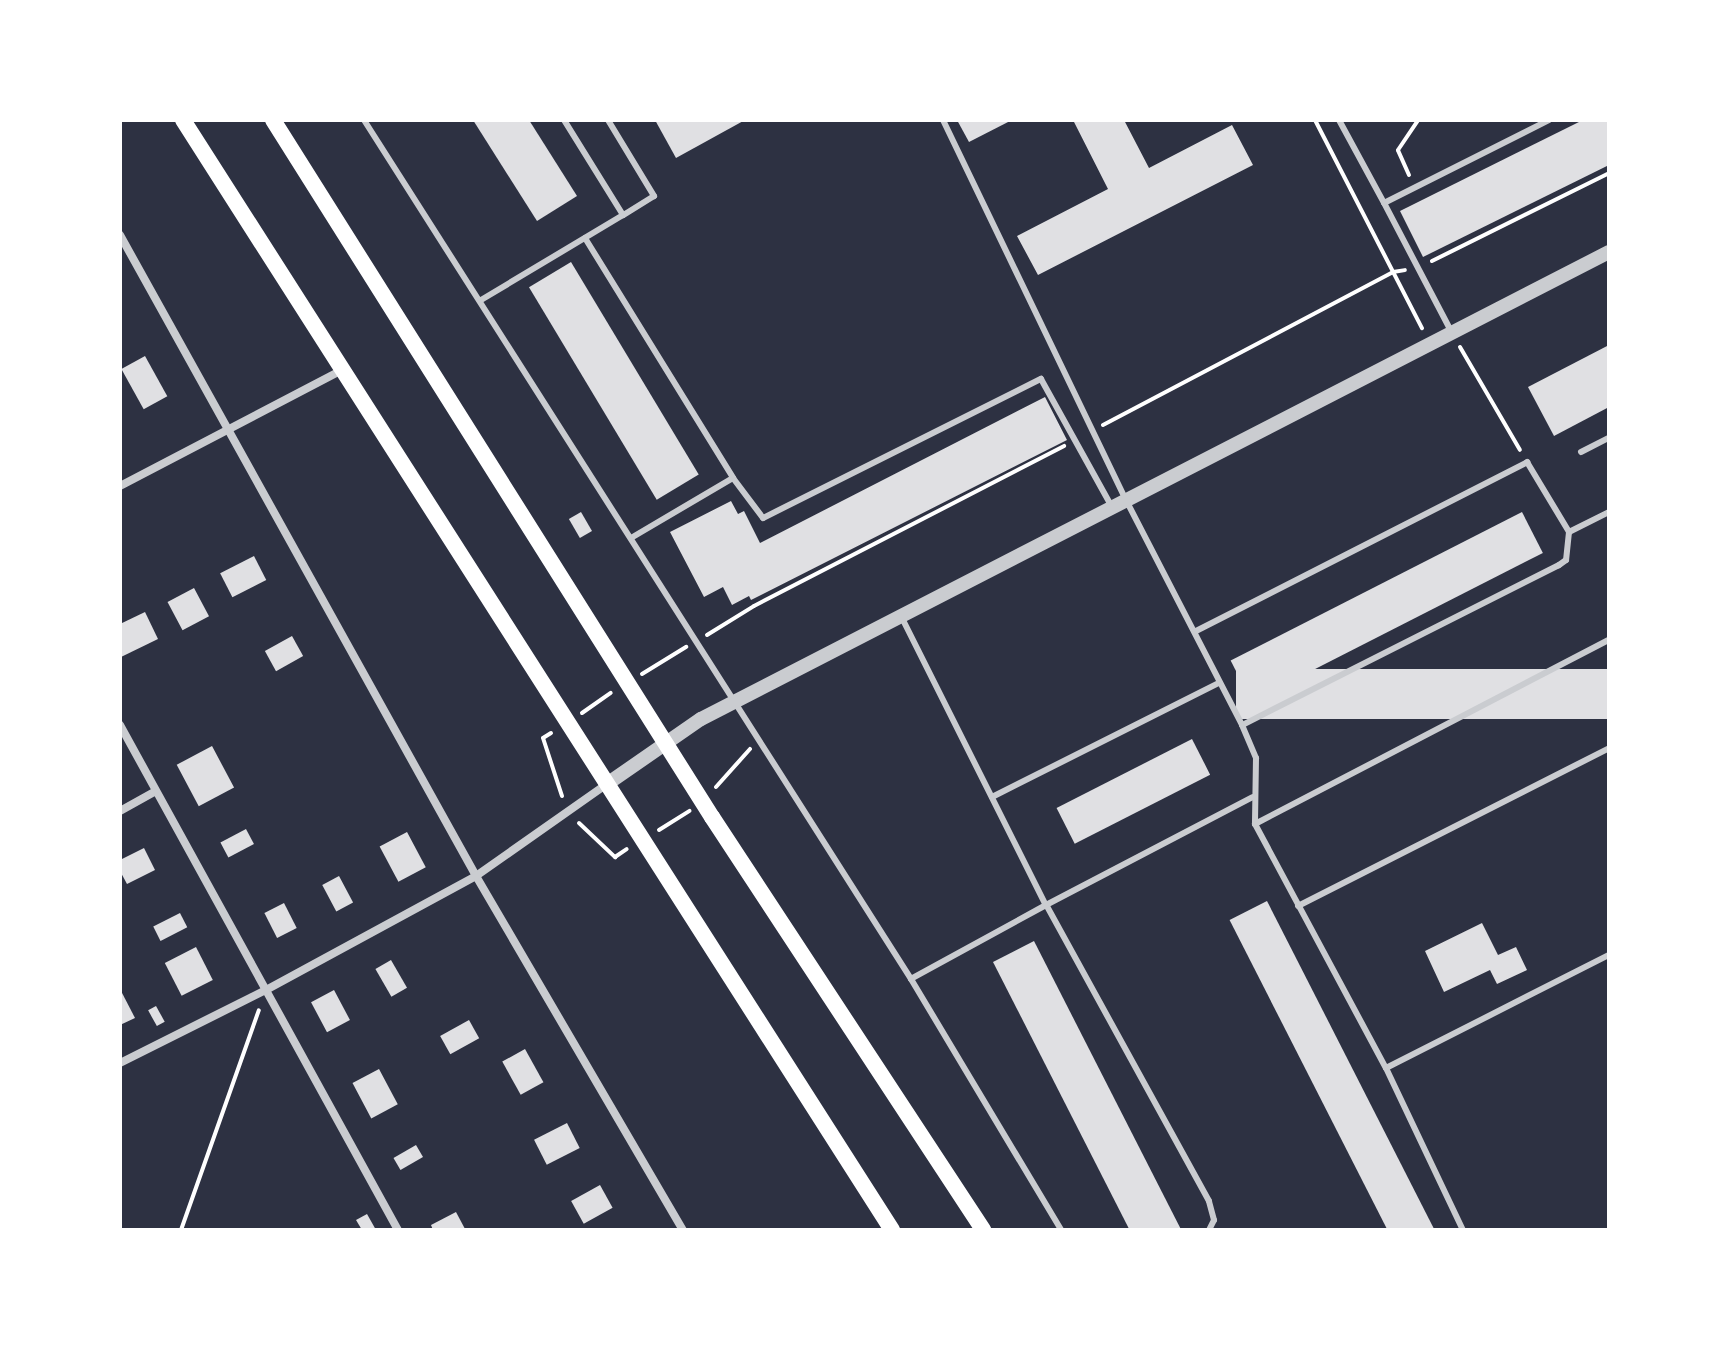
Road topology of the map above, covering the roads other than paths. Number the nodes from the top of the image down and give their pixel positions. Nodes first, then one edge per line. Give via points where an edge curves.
1 (183, 120) edge
2 (273, 120) edge
3 (364, 120) edge
4 (564, 120) edge
5 (608, 120) edge
6 (943, 120) edge
7 (1339, 120) edge
8 (1549, 120) edge
9 (1384, 203) junction
10 (623, 215) junction
11 (120, 235) edge
12 (585, 238) junction
13 (1609, 252) edge
14 (481, 300) junction
15 (1451, 331) junction
16 (342, 370) junction
17 (230, 429) junction
18 (1609, 438) edge
19 (1581, 452) dead end
20 (733, 478) junction
21 (120, 486) edge
22 (1126, 500) junction
23 (1112, 507) junction
24 (1609, 512) edge
25 (1569, 532) junction
26 (631, 538) junction
27 (901, 616) junction
28 (1196, 631) junction
29 (1609, 640) edge
30 (1219, 683) junction
31 (734, 702) junction
32 (120, 725) edge
33 (1242, 725) junction
34 (666, 743) junction
35 (1609, 748) edge
36 (607, 784) junction
37 (154, 792) junction
38 (992, 797) junction
39 (1253, 797) junction
40 (120, 811) edge
41 (1255, 824) junction
42 (476, 876) junction
43 (1046, 905) junction
44 (1298, 906) junction
45 (1609, 955) edge
46 (911, 979) junction
47 (266, 990) junction
48 (120, 1063) edge
49 (1386, 1068) junction
50 (398, 1230) edge
51 (683, 1230) edge
52 (892, 1230) edge
53 (983, 1230) edge
54 (1061, 1230) edge
55 (1209, 1230) edge
56 (1463, 1230) edge

1 - 16 main road
2 - 34 main road
3 - 14 lane
4 - 10 lane
5 - 10 lane via 654,196
6 - 22 lane
7 - 9 lane
8 - 9 lane
9 - 15 lane
10 - 12 lane
11 - 17 street
12 - 14 lane
12 - 20 lane
13 - 15 street
14 - 26 lane
15 - 22 street
16 - 17 street
16 - 36 main road
17 - 21 street
17 - 42 street
18 - 19 lane
20 - 23 lane via 763,518 1041,379
20 - 26 lane
22 - 23 street
22 - 28 lane
23 - 27 street
24 - 25 lane
25 - 28 lane via 1527,462
25 - 33 lane via 1566,560 1559,565
26 - 31 lane
27 - 31 street
27 - 38 lane
28 - 30 lane
29 - 41 lane
30 - 33 lane
30 - 38 lane
31 - 34 street
31 - 46 lane
32 - 37 street
33 - 39 lane via 1256,758
34 - 36 street
34 - 53 main road
35 - 44 lane
36 - 42 street
36 - 52 main road
37 - 40 street
37 - 47 street
38 - 43 lane
39 - 41 lane
39 - 43 lane
41 - 44 lane
42 - 47 street
42 - 51 street
43 - 46 lane
43 - 55 lane via 1209,1201 1214,1220
44 - 49 lane
45 - 49 lane
46 - 54 lane
47 - 48 street
47 - 50 street
49 - 56 lane

